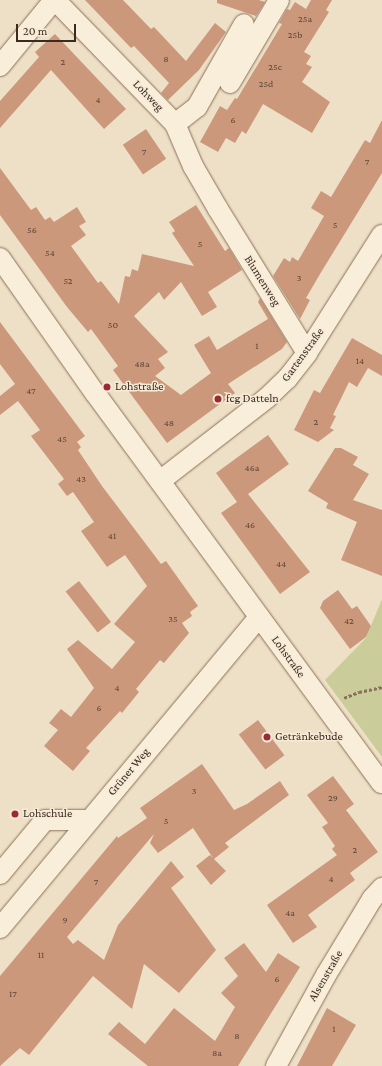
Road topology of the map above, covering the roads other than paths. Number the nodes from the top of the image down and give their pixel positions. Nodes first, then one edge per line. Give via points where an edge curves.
1 (54, 0) edge
2 (279, 0) edge
3 (244, 24) dead end
4 (0, 66) edge
5 (230, 83) dead end
6 (175, 124) junction
7 (218, 209) joint
8 (382, 235) edge
9 (0, 259) edge
10 (307, 353) junction
11 (160, 481) junction
12 (259, 617) junction
13 (382, 783) edge
14 (88, 820) junction
15 (0, 874) edge
16 (382, 888) edge
17 (0, 928) edge
18 (276, 1066) edge

1 - 4 street, Lohweg
1 - 6 street, Lohweg
2 - 5 street
3 - 6 street via 197,107
6 - 7 street, Lohweg via 194,166
7 - 10 street, Blumenweg
8 - 10 street, Gartenstraße
9 - 11 street, Lohstraße
10 - 11 street, Gartenstraße via 287,379 267,398
11 - 12 street, Lohstraße
12 - 13 street, Lohstraße
12 - 14 street, Grüner Weg
14 - 15 street via 46,820
14 - 17 street, Grüner Weg
16 - 18 street, Alsenstraße via 372,899 326,975

